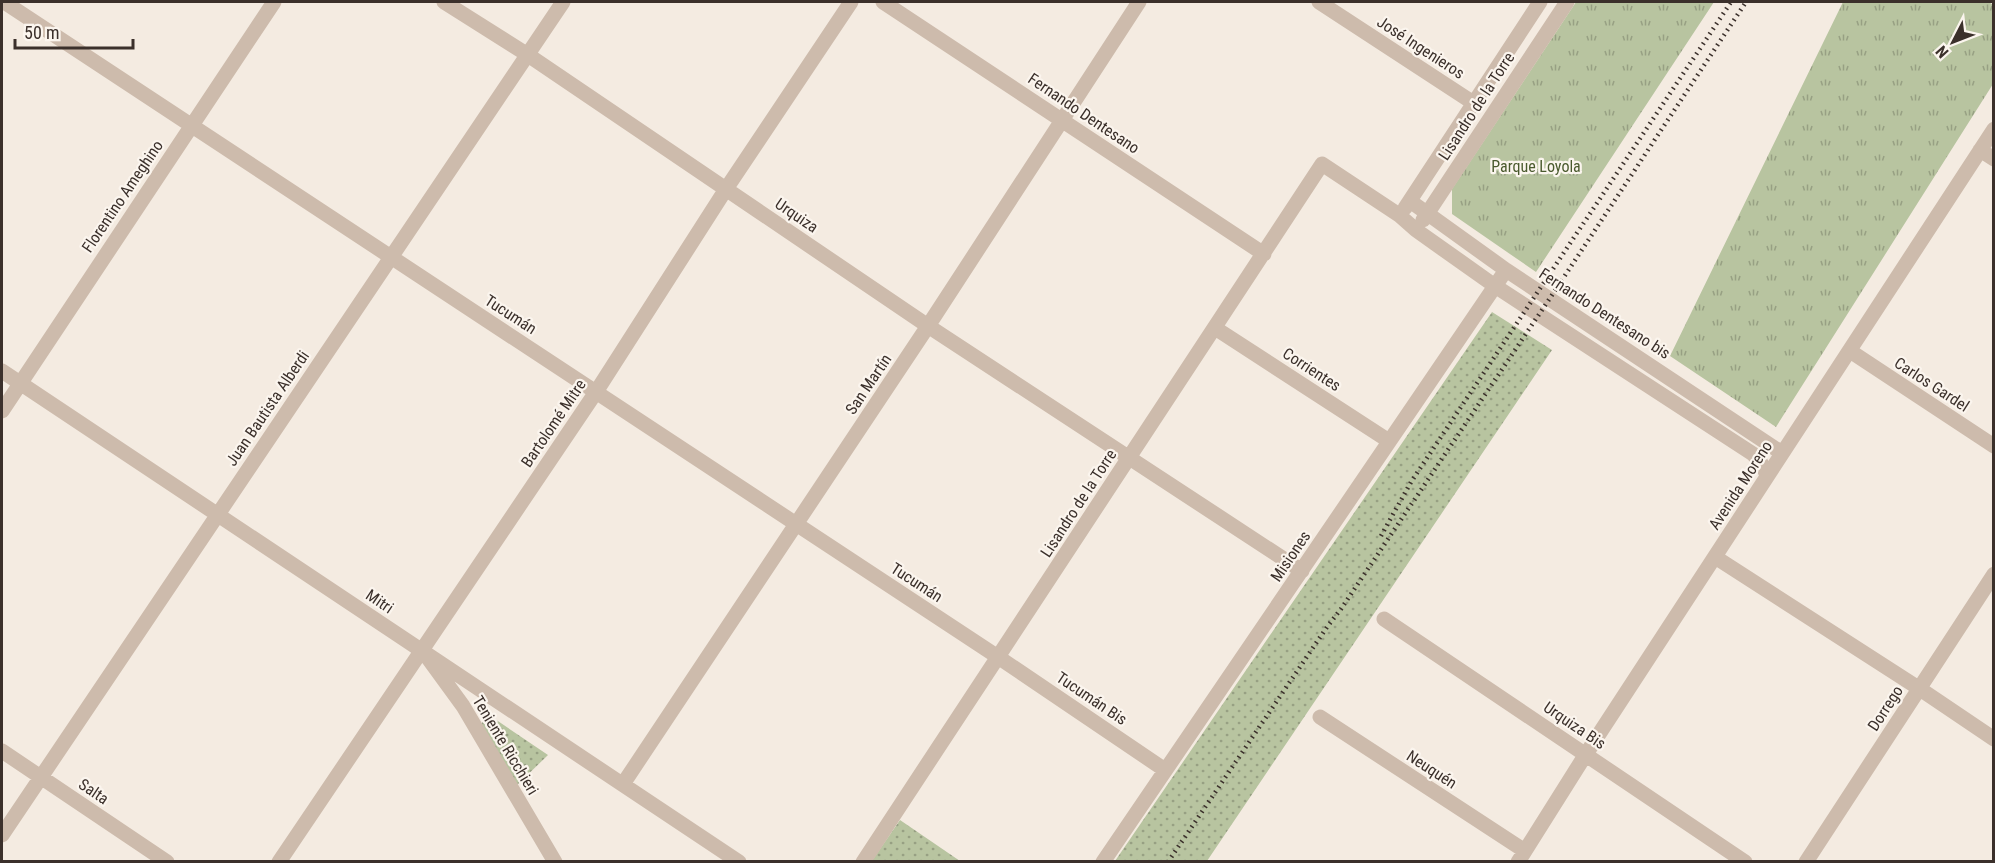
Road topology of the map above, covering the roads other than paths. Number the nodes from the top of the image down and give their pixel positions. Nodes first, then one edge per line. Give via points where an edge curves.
1 (4, 2) edge
2 (274, 2) edge
3 (444, 2) edge
4 (563, 2) edge
5 (851, 2) edge
6 (884, 2) edge
7 (1139, 2) edge
8 (1319, 2) edge
9 (1540, 2) edge
10 (1567, 2) edge
11 (528, 55) junction
12 (1472, 102) junction
13 (1063, 121) junction
14 (192, 124) junction
15 (1994, 129) edge
16 (1980, 150) junction
17 (1994, 159) edge
18 (726, 189) junction
19 (1410, 201) junction
20 (1427, 213) junction
21 (1399, 215) junction
22 (1416, 230) junction
23 (1264, 254) junction
24 (391, 258) junction
25 (1506, 270) junction
26 (1495, 286) junction
27 (928, 326) junction
28 (1215, 328) junction
29 (1850, 351) junction
30 (2, 371) edge
31 (20, 383) junction
32 (596, 392) junction
33 (2, 411) edge
34 (1389, 441) junction
35 (1994, 446) edge
36 (1782, 453) junction
37 (1130, 457) junction
38 (1767, 475) junction
39 (217, 514) junction
40 (796, 524) junction
41 (1715, 557) junction
42 (1302, 571) junction
43 (1994, 574) edge
44 (1384, 619) dead end
45 (422, 651) junction
46 (998, 657) junction
47 (1920, 689) junction
48 (1320, 717) dead end
49 (1994, 739) edge
50 (2, 751) edge
51 (1586, 754) junction
52 (1165, 770) junction
53 (40, 777) junction
54 (622, 784) junction
55 (2, 836) edge
56 (1522, 856) edge
57 (167, 861) edge
58 (279, 861) edge
59 (555, 861) edge
60 (739, 861) edge
61 (863, 861) edge
62 (1104, 861) edge
63 (1745, 861) edge
64 (1806, 861) edge

1 - 14 street, Tucumán
2 - 14 street, Florentino Ameghino
3 - 11 street, Urquiza
4 - 11 street, Juan Bautista Alberdi
5 - 18 street, Bartolomé Mitre
6 - 13 street, Fernando Dentesano
7 - 13 street, San Martín
8 - 12 street, José Ingenieros
9 - 12 street, Lisandro de la Torre
10 - 20 street, Lisandro de la Torre
11 - 18 street, Urquiza
11 - 24 street, Juan Bautista Alberdi
12 - 19 street, Lisandro de la Torre
13 - 23 street, Fernando Dentesano
13 - 27 street, San Martín
14 - 24 street, Tucumán
14 - 31 street, Florentino Ameghino
15 - 16 street, Avenida Moreno
16 - 17 street
16 - 29 street, Avenida Moreno
18 - 27 street, Urquiza
18 - 32 street, Bartolomé Mitre
19 - 20 street, Fernando Dentesano bis
19 - 21 street, Lisandro de la Torre
20 - 22 street, Lisandro de la Torre
20 - 25 street, Fernando Dentesano bis
21 - 22 street
21 - 23 street, Lisandro de la Torre via 1322,164
22 - 26 street
23 - 28 street, Lisandro de la Torre
24 - 32 street, Tucumán
24 - 39 street, Juan Bautista Alberdi
25 - 26 street, Misiones
25 - 36 street, Fernando Dentesano bis
26 - 34 street, Misiones
26 - 38 street via 1753,454
27 - 37 street, Urquiza
27 - 40 street, San Martín
28 - 34 street, Corrientes
28 - 37 street, Lisandro de la Torre
29 - 35 street, Carlos Gardel
29 - 36 street, Avenida Moreno
30 - 31 street, Mitri
31 - 33 street, Florentino Ameghino
31 - 39 street, Mitri
32 - 40 street, Tucumán
32 - 45 street, Bartolomé Mitre
34 - 42 street, Misiones
36 - 38 street, Avenida Moreno
37 - 42 street
37 - 46 street, Lisandro de la Torre
38 - 41 street, Avenida Moreno
39 - 45 street, Mitri
39 - 53 street, Juan Bautista Alberdi
40 - 46 street, Tucumán
40 - 54 street, San Martín
41 - 47 street
41 - 51 street, Avenida Moreno
42 - 52 street, Misiones
43 - 47 street, Dorrego
44 - 51 street, Urquiza Bis
45 - 54 street, Mitri
45 - 58 street, Bartolomé Mitre
45 - 59 street, Teniente Ricchieri via 463,706
46 - 52 street, Tucumán Bis
46 - 61 street, Lisandro de la Torre
47 - 49 street
47 - 64 street, Dorrego
48 - 56 street, Neuquén
50 - 53 street, Salta
51 - 56 street, Avenida Moreno
51 - 63 street, Urquiza Bis
52 - 62 street, Misiones
53 - 55 street, Juan Bautista Alberdi
53 - 57 street, Salta
54 - 60 street, Mitri

